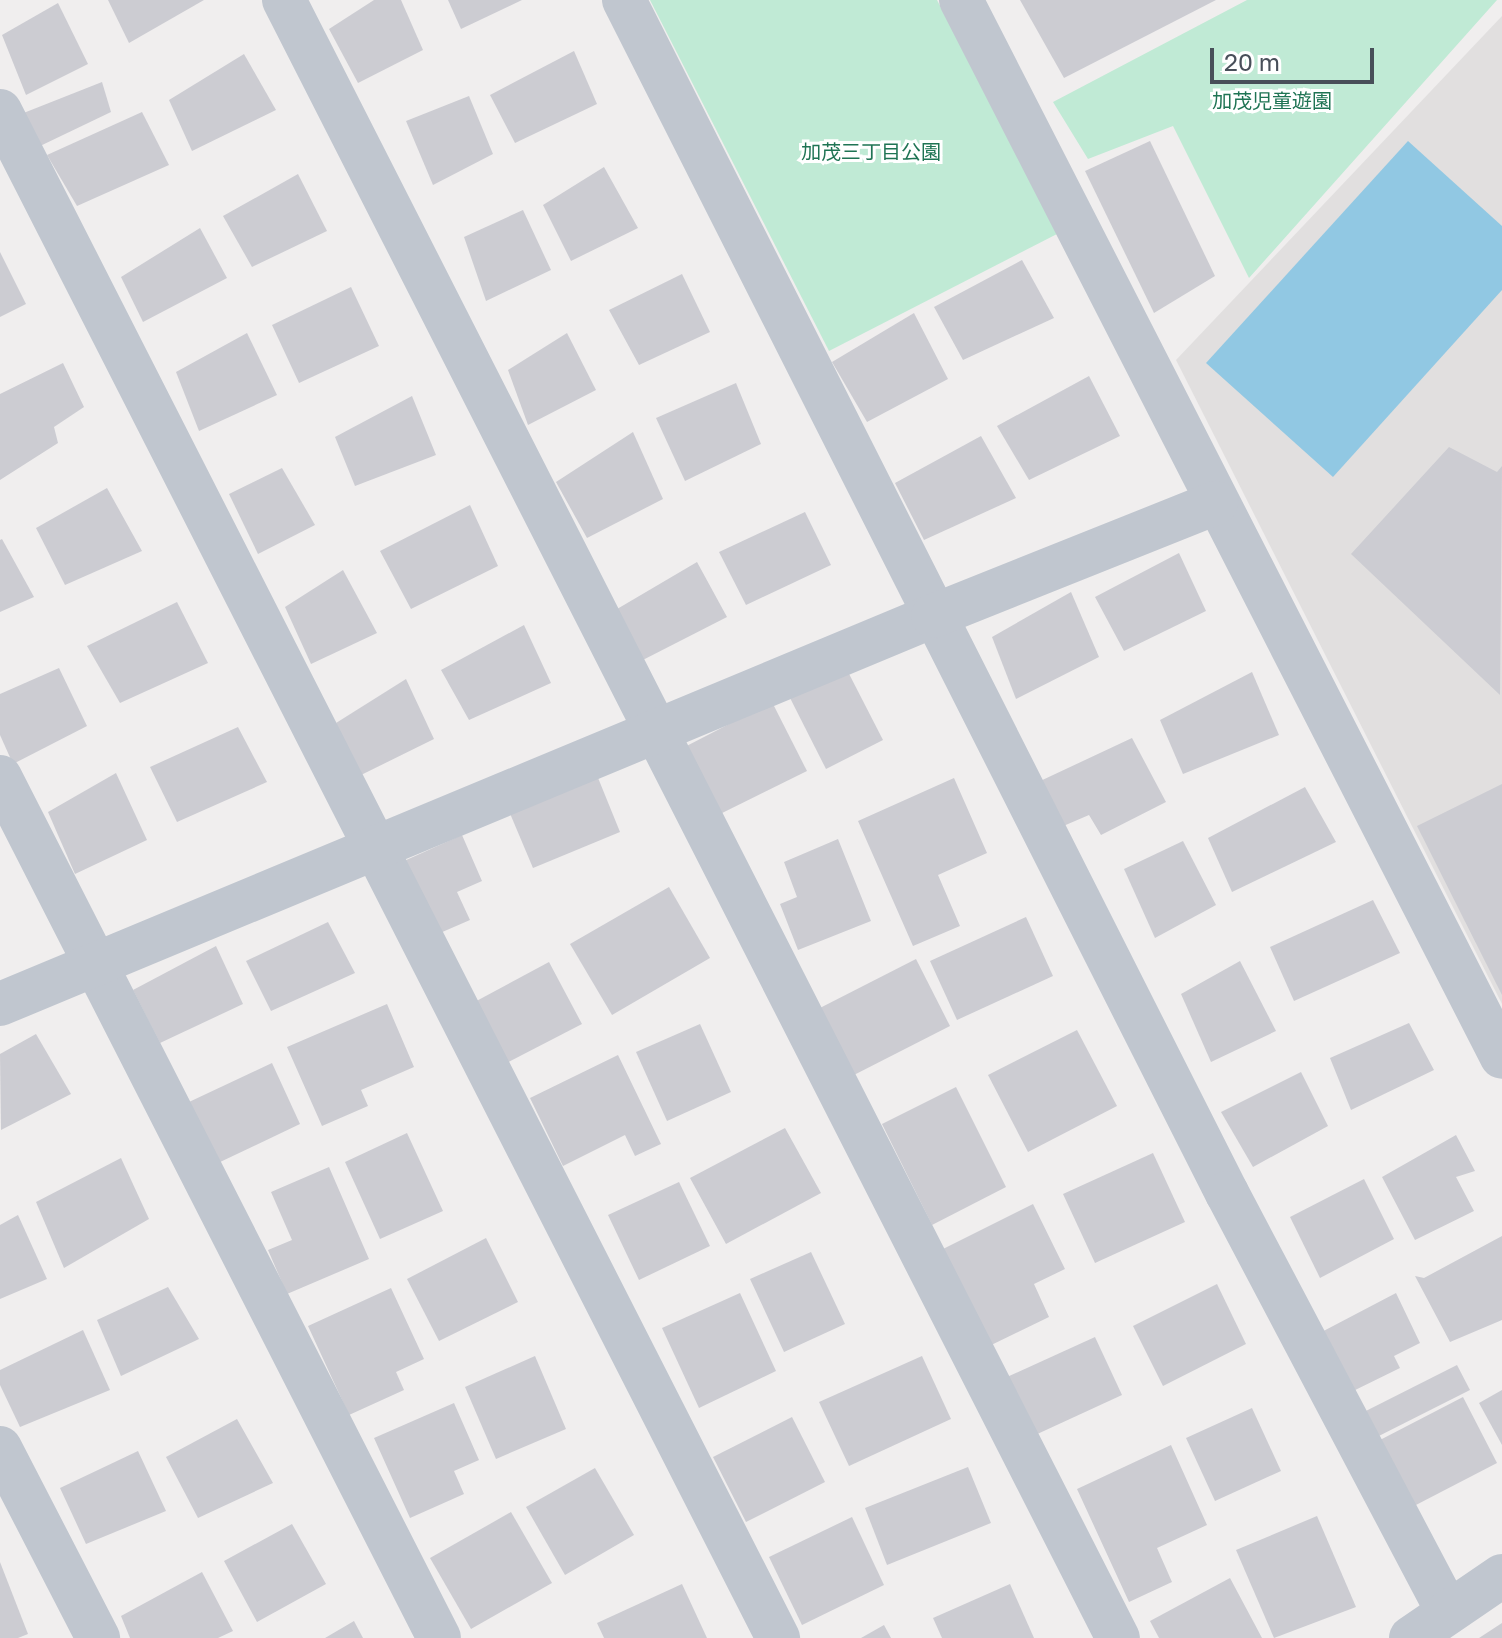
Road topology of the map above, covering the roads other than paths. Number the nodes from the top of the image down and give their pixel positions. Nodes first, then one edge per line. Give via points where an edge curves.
1 (284, 0) edge
2 (624, 0) edge
3 (961, 0) edge
4 (0, 111) edge
5 (1216, 503) junction
6 (933, 616) junction
7 (655, 734) junction
8 (0, 777) edge
9 (376, 849) junction
10 (95, 964) junction
11 (0, 1004) edge
12 (1502, 1057) edge
13 (0, 1448) edge
14 (1502, 1576) edge
15 (1448, 1612) junction
16 (98, 1638) edge
17 (439, 1638) edge
18 (778, 1638) edge
19 (1118, 1638) edge
20 (1411, 1638) edge

1 - 7 street
2 - 6 street
3 - 5 street
4 - 9 street
5 - 6 street
5 - 12 street
6 - 7 street
6 - 15 street
7 - 9 street
7 - 19 street
8 - 10 street
9 - 10 street
9 - 18 street
10 - 11 street
10 - 17 street
13 - 16 street
14 - 15 street
15 - 20 street

